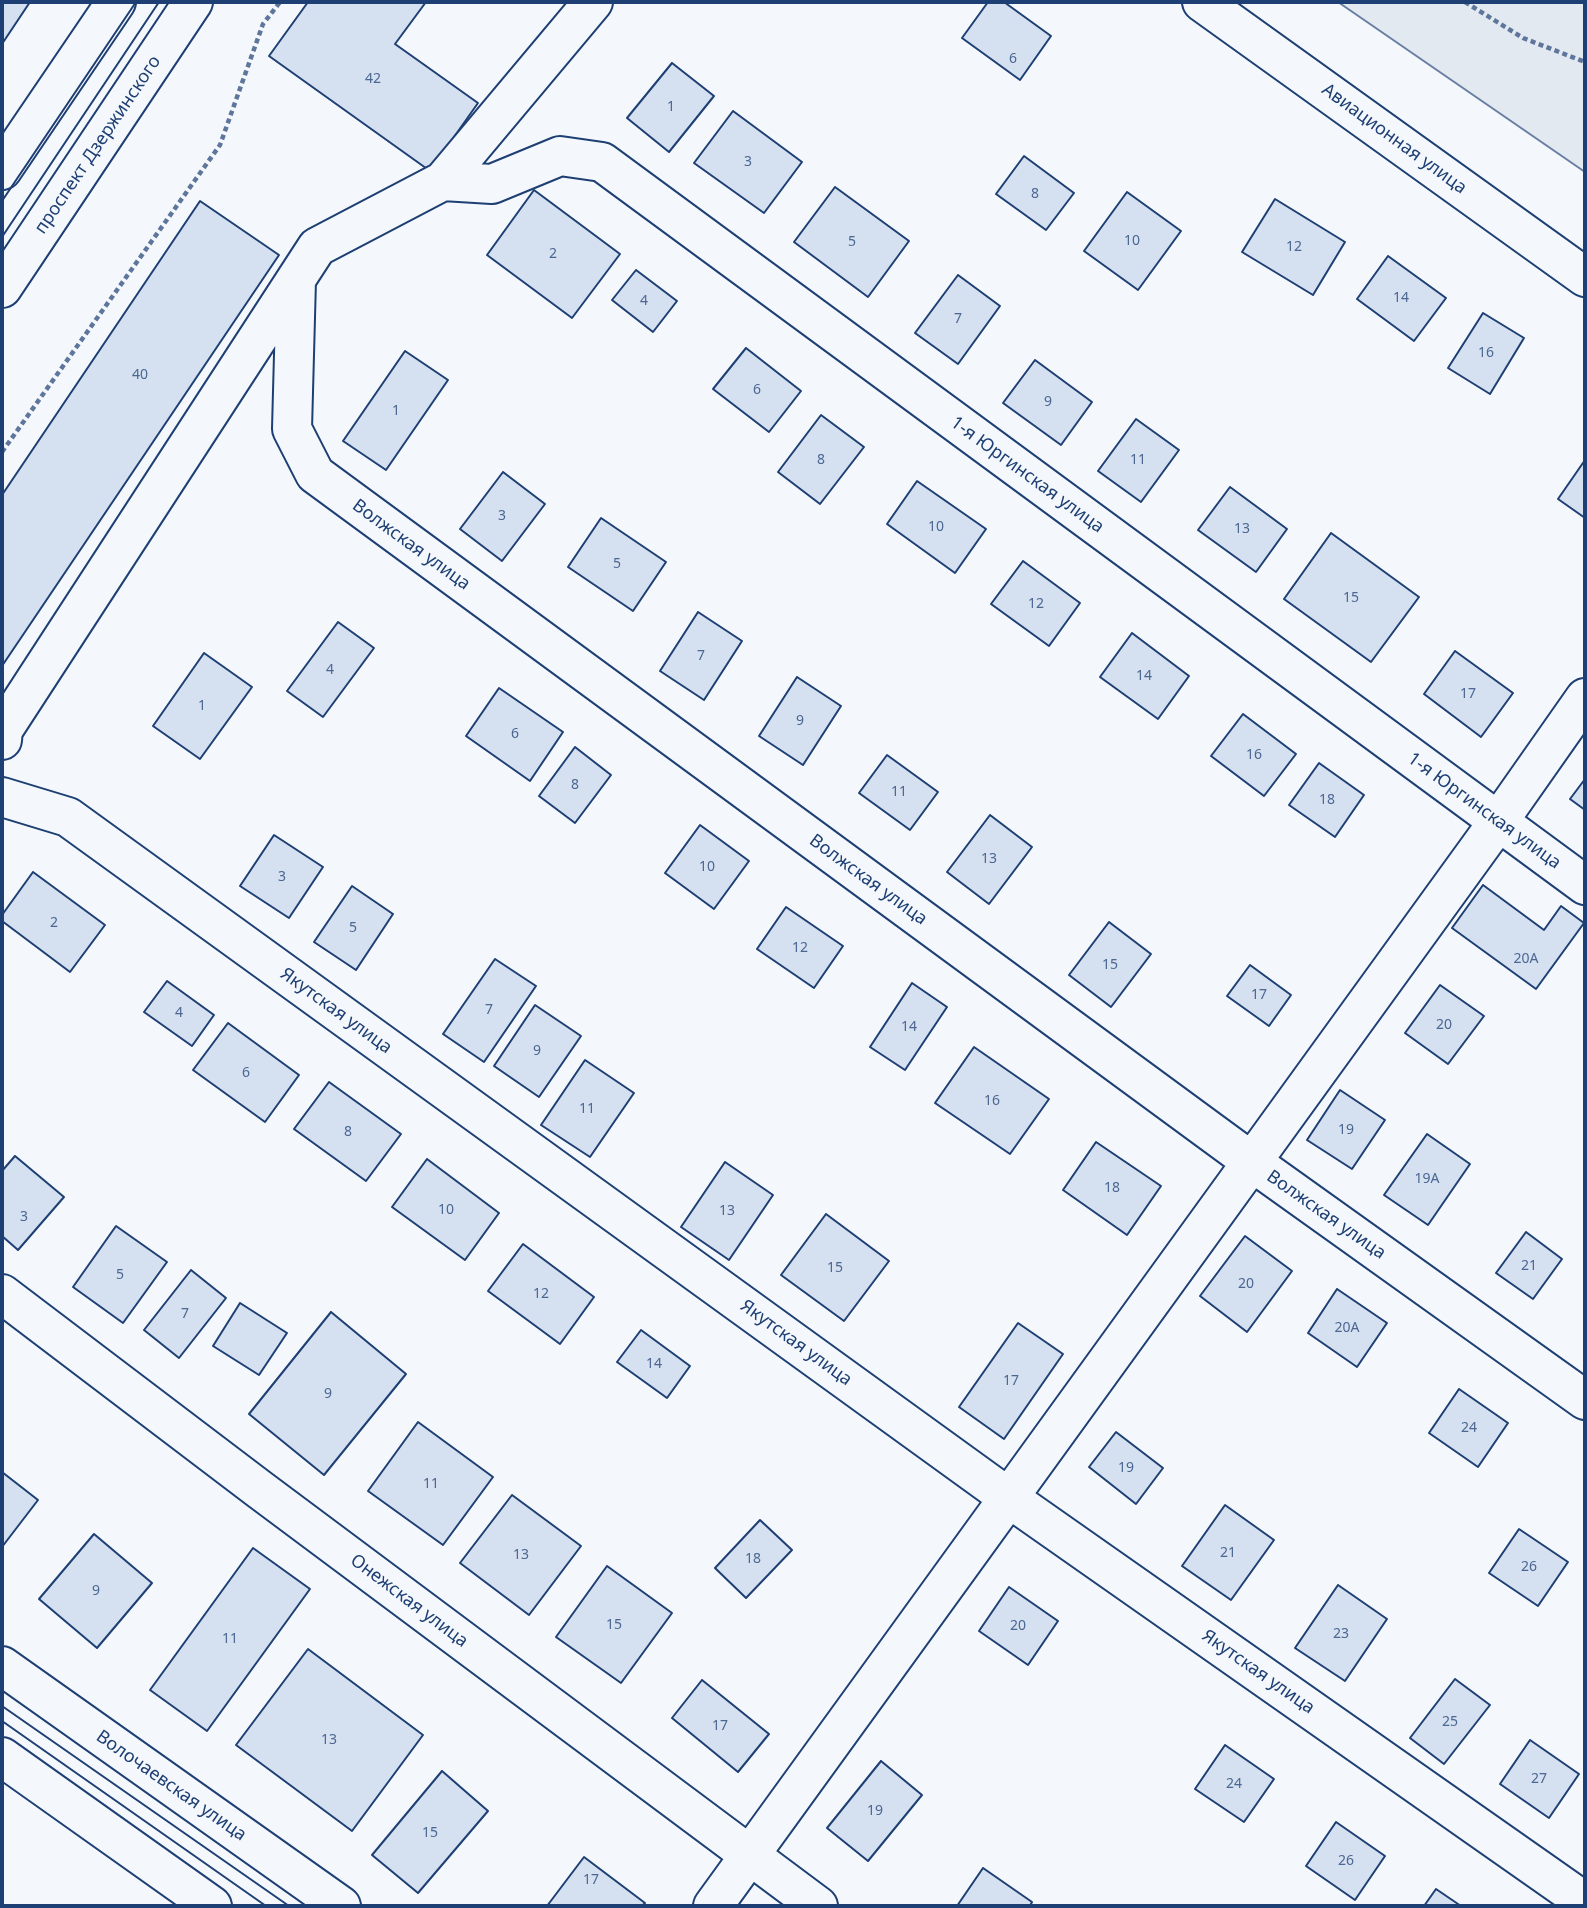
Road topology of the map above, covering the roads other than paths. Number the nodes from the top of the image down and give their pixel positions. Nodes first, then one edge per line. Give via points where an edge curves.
1 (116, 2) edge
2 (193, 2) edge
3 (593, 2) edge
4 (1202, 2) edge
5 (2, 170) edge
6 (443, 181) junction
7 (1585, 276) edge
8 (296, 280) junction
9 (2, 288) edge
10 (1585, 698) edge
11 (2, 740) edge
12 (2, 797) edge
13 (1498, 822) junction
14 (1585, 885) edge
15 (1252, 1162) junction
16 (2, 1294) edge
17 (1585, 1400) edge
18 (1009, 1498) junction
19 (2, 1666) edge
20 (2, 1757) edge
21 (748, 1856) junction
22 (1585, 1902) edge
23 (212, 1906) edge
24 (341, 1906) edge
25 (713, 1906) edge
26 (818, 1906) edge

1 - 5 street
2 - 9 street, проспект Дзержинского
3 - 6 street
4 - 7 street, Авиационная улица
6 - 8 street via 317,247
6 - 13 street, 1-я Юргинская улица via 492,184 560,156 602,162
8 - 11 street via 3,730
8 - 15 street, Волжская улица via 292,429 314,474
10 - 13 street
12 - 18 street, Якутская улица via 68,817
13 - 14 street, 1-я Юргинская улица
13 - 15 street
15 - 17 street, Волжская улица
15 - 18 street
16 - 21 street, Онежская улица
18 - 21 street
18 - 22 street, Якутская улица
19 - 24 street, Волочаевская улица
20 - 23 street
21 - 25 street
21 - 26 street, Онежская улица

